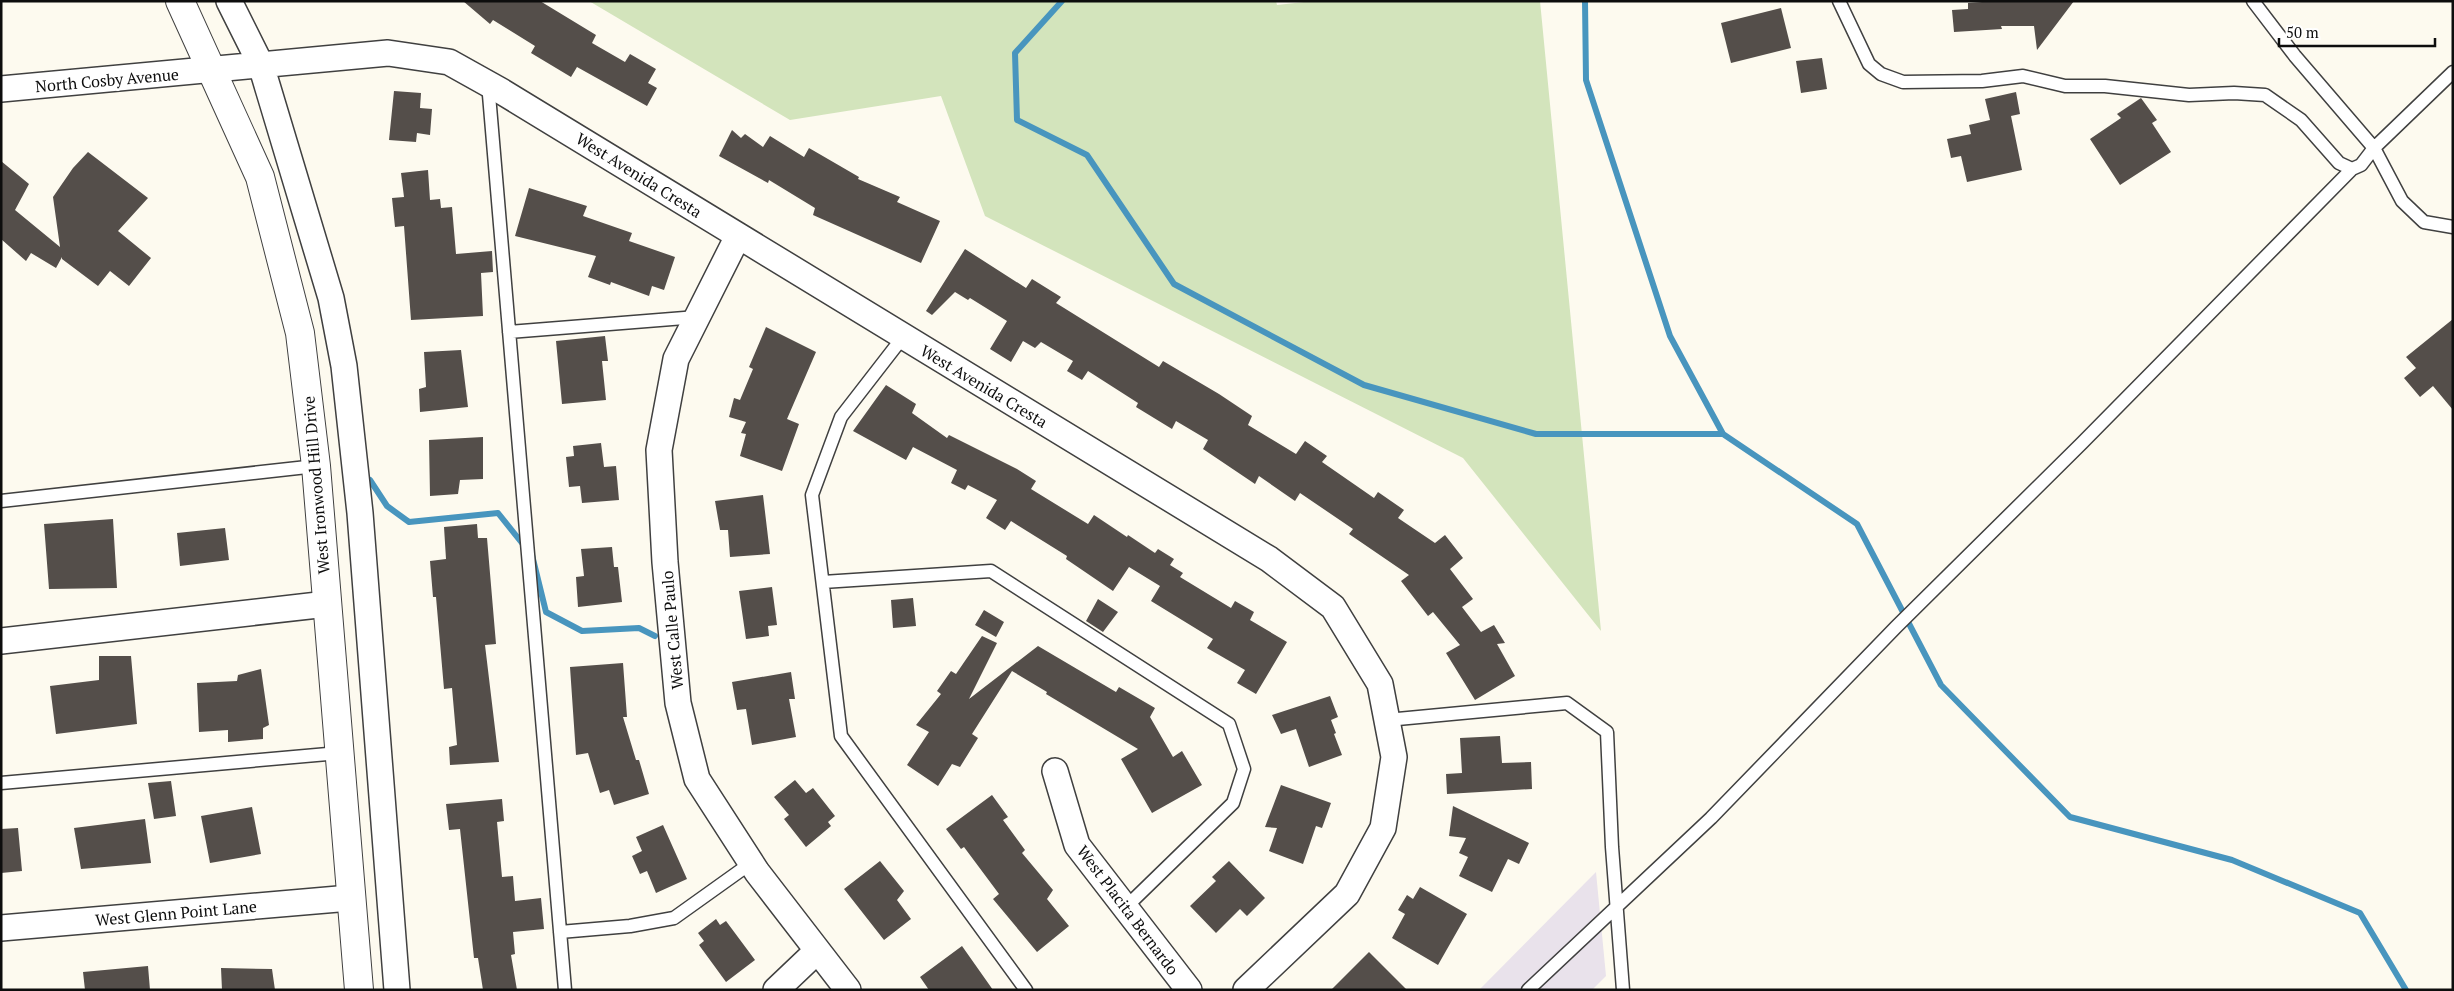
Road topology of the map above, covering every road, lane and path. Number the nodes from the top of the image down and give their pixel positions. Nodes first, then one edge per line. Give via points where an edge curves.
1 (180, 1) edge
2 (229, 1) edge
3 (1839, 1) edge
4 (2253, 1) edge
5 (261, 65) junction
6 (213, 70) junction
7 (2450, 79) edge
8 (488, 84) junction
9 (1, 89) edge
10 (2374, 148) junction
11 (2352, 169) junction
12 (2453, 227) edge
13 (738, 236) junction
14 (697, 317) junction
15 (509, 332) junction
16 (903, 337) junction
17 (316, 466) junction
18 (1, 501) edge
19 (823, 582) junction
20 (327, 604) junction
21 (1, 641) edge
22 (1387, 720) junction
23 (339, 753) junction
24 (1056, 771) dead end
25 (1, 783) edge
26 (751, 863) junction
27 (350, 898) junction
28 (1617, 907) junction
29 (1125, 908) junction
30 (1, 928) edge
31 (560, 932) junction
32 (817, 951) junction
33 (359, 990) edge
34 (397, 990) edge
35 (565, 990) edge
36 (776, 990) edge
37 (848, 990) edge
38 (1026, 990) edge
39 (1189, 990) edge
40 (1246, 990) edge
41 (1528, 990) edge
42 (1623, 990) edge

1 - 6 street, West Ironwood Hill Drive
2 - 5 street
3 - 11 lane via 1869,64 1881,74 1903,82 1982,81 2023,76 2065,86 2105,86 2189,95 2265,95 2301,120 2340,163
4 - 10 lane
5 - 6 street, West Avenida Cresta
5 - 8 street, West Avenida Cresta via 388,53 449,62
5 - 34 street via 331,298 344,366 360,513
6 - 9 street, North Cosby Avenue
6 - 17 street, West Ironwood Hill Drive via 260,177 277,241 300,333
7 - 10 lane
8 - 13 street, West Avenida Cresta
8 - 15 lane
10 - 11 lane via 2361,165
10 - 12 lane via 2402,201 2424,222
11 - 28 lane via 2090,436 1896,627 1711,818
13 - 14 street, West Calle Paulo
13 - 16 street, West Avenida Cresta
14 - 15 lane
14 - 26 street, West Calle Paulo via 676,359 659,450 678,703 697,779
15 - 31 lane
16 - 19 lane via 841,417 812,495
16 - 22 street, West Avenida Cresta via 1269,558 1333,607 1380,684
17 - 18 lane
17 - 20 street, West Ironwood Hill Drive
19 - 29 lane via 992,571 1229,724 1244,769 1233,803
19 - 38 lane via 841,736
20 - 21 street
20 - 23 street, West Ironwood Hill Drive
22 - 28 lane via 1567,703 1607,732
22 - 40 street, West Avenida Cresta via 1394,756 1383,828 1347,894
23 - 25 lane
23 - 27 street, West Ironwood Hill Drive
24 - 29 street, West Placita Bernardo via 1077,845
26 - 31 lane via 674,918 630,926
26 - 32 street, West Calle Paulo
27 - 30 street, West Glenn Point Lane
27 - 33 street, West Ironwood Hill Drive
28 - 41 lane
28 - 42 lane
29 - 39 street, West Placita Bernardo
31 - 35 lane
32 - 36 street
32 - 37 street, West Calle Paulo

